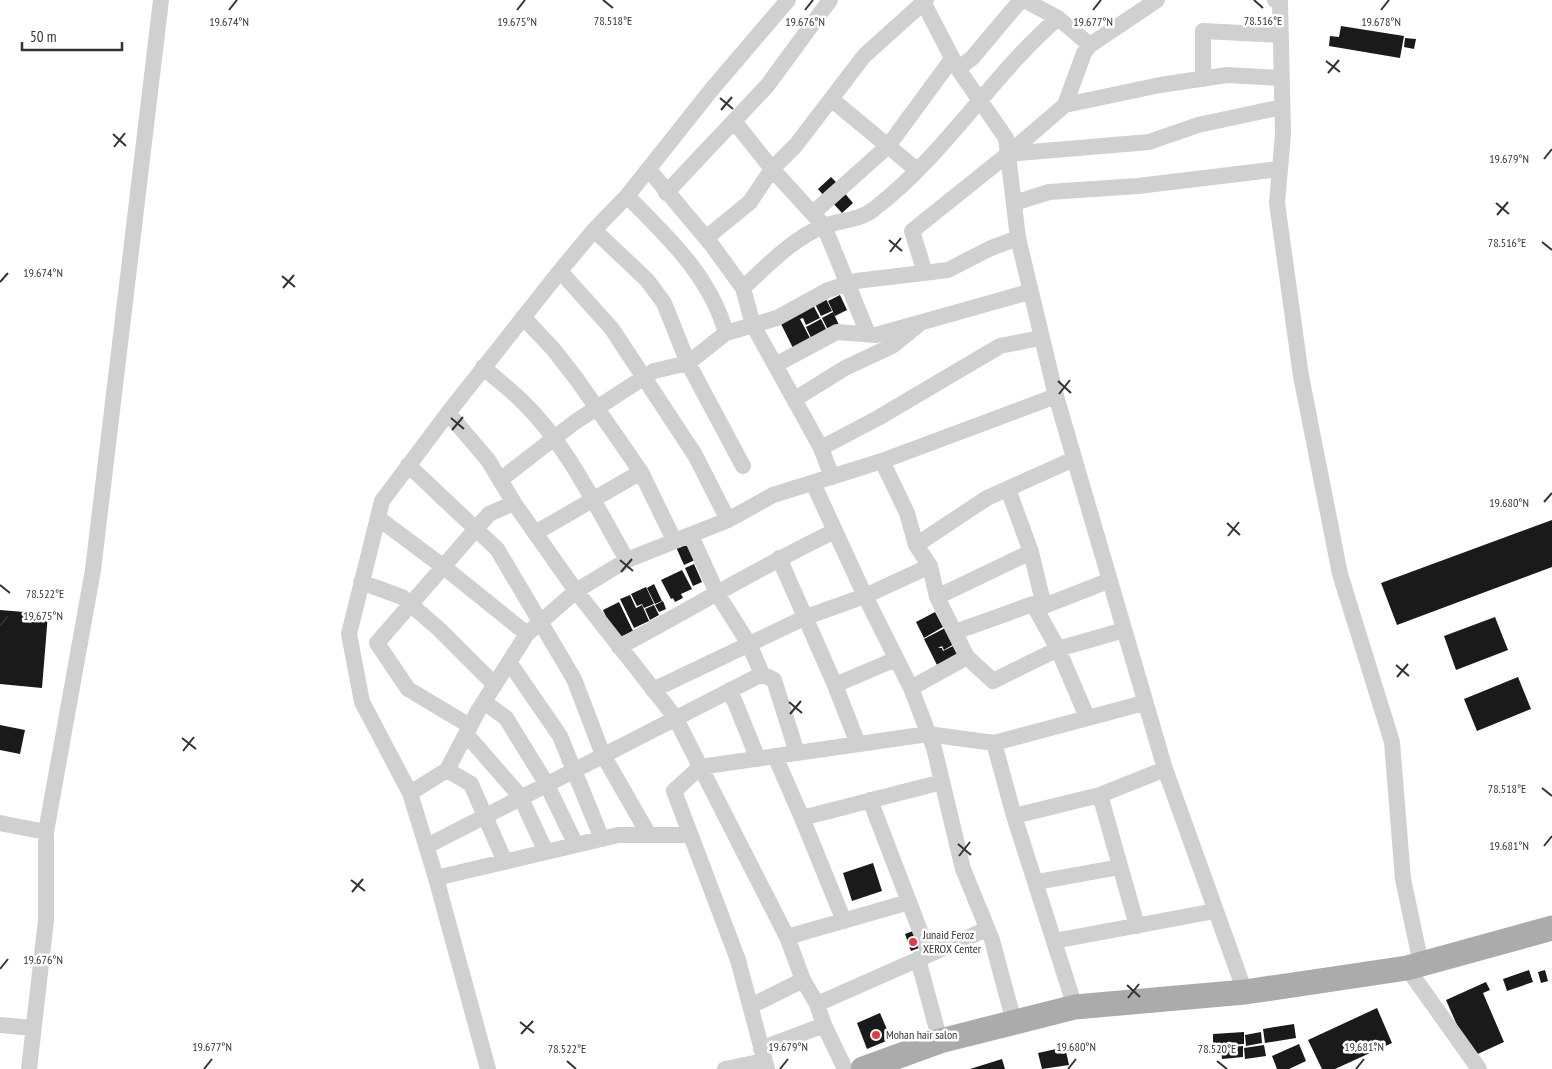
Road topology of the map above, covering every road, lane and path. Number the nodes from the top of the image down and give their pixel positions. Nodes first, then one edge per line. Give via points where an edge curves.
1 (161, 0) edge
2 (788, 0) edge
3 (830, 0) edge
4 (1023, 0) edge
5 (1157, 0) edge
6 (1275, 0) edge
7 (924, 1) edge
8 (1058, 18) junction
9 (1280, 35) junction
10 (1090, 45) junction
11 (955, 64) junction
12 (1281, 78) junction
13 (1203, 79) junction
14 (831, 99) junction
15 (980, 99) junction
16 (1064, 105) junction
17 (1282, 107) junction
18 (734, 121) junction
19 (888, 146) junction
20 (1008, 154) junction
21 (772, 169) junction
22 (1279, 169) junction
23 (649, 170) junction
24 (917, 170) junction
25 (666, 192) junction
26 (627, 196) junction
27 (1014, 203) junction
28 (813, 213) junction
29 (824, 226) junction
30 (594, 230) junction
31 (706, 238) junction
32 (1018, 238) junction
33 (560, 271) junction
34 (925, 273) junction
35 (849, 283) junction
36 (743, 288) junction
37 (1029, 292) junction
38 (523, 317) junction
39 (923, 321) junction
40 (753, 325) junction
41 (726, 333) junction
42 (868, 334) junction
43 (1040, 338) junction
44 (688, 363) junction
45 (776, 364) junction
46 (483, 367) junction
47 (643, 378) junction
48 (1056, 396) junction
49 (795, 399) junction
50 (595, 410) junction
51 (448, 413) junction
52 (553, 438) junction
53 (822, 448) junction
54 (1074, 458) junction
55 (882, 461) junction
56 (408, 465) junction
57 (742, 466) dead end
58 (641, 472) junction
59 (832, 477) junction
60 (500, 480) junction
61 (813, 483) junction
62 (1008, 489) junction
63 (592, 499) junction
64 (514, 503) junction
65 (378, 518) junction
66 (728, 520) junction
67 (476, 529) junction
68 (835, 532) junction
69 (535, 533) junction
70 (691, 536) junction
71 (674, 540) junction
72 (916, 544) junction
73 (1031, 552) junction
74 (779, 558) junction
75 (627, 560) junction
76 (930, 566) junction
77 (445, 568) junction
78 (1108, 581) junction
79 (361, 582) junction
80 (576, 591) junction
81 (718, 595) junction
82 (865, 596) junction
83 (937, 597) junction
84 (411, 605) junction
85 (1039, 605) junction
86 (806, 617) junction
87 (533, 629) junction
88 (1124, 630) junction
89 (955, 632) junction
90 (749, 644) junction
91 (619, 647) junction
92 (1058, 649) junction
93 (967, 657) junction
94 (896, 659) junction
95 (509, 662) junction
96 (762, 674) junction
97 (495, 684) junction
98 (835, 685) junction
99 (911, 688) junction
100 (653, 690) junction
101 (730, 690) junction
102 (484, 702) junction
103 (1144, 703) junction
104 (675, 717) junction
105 (1087, 717) junction
106 (468, 730) junction
107 (928, 734) junction
108 (994, 743) junction
109 (858, 744) junction
110 (797, 753) junction
111 (603, 755) junction
112 (775, 756) junction
113 (758, 759) junction
114 (700, 767) junction
115 (1165, 768) junction
116 (574, 769) junction
117 (447, 770) junction
118 (942, 782) junction
119 (546, 783) junction
120 (410, 793) junction
121 (1100, 795) junction
122 (520, 796) junction
123 (870, 800) junction
124 (484, 815) junction
125 (1014, 816) junction
126 (802, 818) junction
127 (0, 823) edge
128 (46, 832) junction
129 (649, 835) junction
130 (689, 835) junction
131 (602, 839) junction
132 (576, 845) junction
133 (426, 846) junction
134 (546, 852) junction
135 (505, 862) junction
136 (1120, 867) junction
137 (436, 878) junction
138 (1037, 882) junction
139 (909, 902) junction
140 (1215, 911) junction
141 (844, 921) junction
142 (1137, 926) junction
143 (1552, 928) edge
144 (987, 929) junction
145 (787, 937) junction
146 (1054, 941) junction
147 (924, 957) junction
148 (1414, 966) junction
149 (803, 980) junction
150 (1245, 992) junction
151 (817, 1004) junction
152 (751, 1006) junction
153 (1075, 1007) junction
154 (1014, 1022) junction
155 (0, 1025) edge
156 (824, 1025) junction
157 (33, 1028) junction
158 (940, 1041) junction
159 (764, 1060) edge
160 (28, 1069) edge
161 (488, 1069) edge
162 (725, 1069) edge
163 (845, 1069) edge
164 (863, 1069) edge
165 (1479, 1069) edge

1 - 128 street via 93,570
2 - 23 street via 712,89
3 - 18 street via 767,86
4 - 8 street
4 - 11 street via 972,58
5 - 10 street
6 - 9 street via 1280,2
7 - 11 street
7 - 14 street via 864,56
8 - 10 street
8 - 15 street via 1028,44
9 - 12 street
9 - 13 street via 1203,31
10 - 16 street
11 - 15 street
11 - 19 street
12 - 13 street via 1227,75
12 - 17 street
13 - 16 street
14 - 19 street
14 - 21 street via 796,146
15 - 20 street via 1006,138
15 - 24 street
16 - 20 street
17 - 20 street via 1198,125 1149,142
17 - 22 street
18 - 21 street
18 - 25 street
19 - 24 street
19 - 28 street
20 - 27 street
20 - 34 street via 912,231
21 - 28 street
21 - 31 street via 750,202
22 - 27 street via 1138,186 1049,192
22 - 148 street via 1277,203 1301,376 1340,574 1392,742
23 - 25 street
23 - 26 street
24 - 29 street via 873,210 846,222
25 - 31 street
26 - 30 street
26 - 41 street via 675,244 700,275
27 - 32 street
28 - 29 street
29 - 35 street
29 - 36 street via 782,251
30 - 33 street
30 - 44 street via 647,280 664,303
31 - 36 street
32 - 34 street via 948,270
32 - 37 street
33 - 38 street
33 - 47 street via 612,328
34 - 35 street
35 - 40 street via 828,290 777,318
35 - 42 street
36 - 40 street
37 - 39 street
37 - 43 street
38 - 46 street
38 - 50 street via 578,381
39 - 42 street via 876,335
39 - 49 street via 892,346 845,368
40 - 41 street
40 - 45 street
41 - 44 street
42 - 45 street via 837,332
43 - 48 street
43 - 53 street via 1000,346
44 - 47 street
44 - 57 street
45 - 49 street
46 - 51 street
46 - 52 street via 524,403
47 - 50 street
47 - 66 street via 695,455
48 - 54 street
48 - 55 street
49 - 53 street
50 - 52 street
50 - 58 street
51 - 56 street
51 - 60 street via 488,460
52 - 60 street
52 - 63 street
53 - 59 street
54 - 62 street
54 - 78 street
55 - 59 street
55 - 72 street via 907,513
56 - 65 street via 382,501
56 - 67 street
58 - 63 street
58 - 71 street
59 - 61 street
60 - 64 street
61 - 66 street via 773,495
61 - 68 street
62 - 72 street via 987,498
62 - 73 street
63 - 69 street
63 - 75 street
64 - 67 street via 490,514
64 - 69 street
65 - 77 street
65 - 79 street
66 - 70 street
67 - 77 street
67 - 87 street via 497,549
68 - 74 street
68 - 82 street
69 - 80 street
70 - 71 street
70 - 81 street
71 - 75 street
72 - 76 street
73 - 83 street
73 - 85 street
74 - 81 street
74 - 86 street
75 - 80 street
76 - 82 street
76 - 83 street
77 - 84 street
77 - 87 street
78 - 85 street
78 - 88 street
79 - 84 street via 402,597
79 - 120 street via 349,634 362,702
80 - 87 street
80 - 91 street
81 - 90 street
81 - 91 street
82 - 86 street
82 - 94 street
83 - 89 street
84 - 97 street
84 - 106 street via 377,643 408,689
85 - 89 street
85 - 92 street
86 - 90 street
86 - 98 street
87 - 95 street
87 - 111 street via 574,679
88 - 92 street
88 - 103 street
89 - 93 street
90 - 96 street
90 - 100 street
91 - 100 street
92 - 93 street via 993,681
92 - 105 street
93 - 99 street
94 - 98 street
94 - 99 street
95 - 97 street
95 - 116 street via 560,736
96 - 101 street
96 - 110 street via 774,680
97 - 102 street
98 - 109 street
99 - 107 street
100 - 104 street
101 - 104 street
101 - 113 street
102 - 106 street
102 - 119 street via 506,718
103 - 105 street
103 - 115 street
104 - 111 street
104 - 114 street
105 - 108 street
106 - 117 street
106 - 122 street
107 - 108 street
107 - 109 street
107 - 118 street
108 - 125 street
109 - 110 street
110 - 112 street
111 - 116 street
111 - 129 street
112 - 113 street
112 - 126 street
113 - 114 street
114 - 130 street via 674,791
114 - 145 street
115 - 121 street
115 - 140 street
116 - 119 street
116 - 131 street
117 - 120 street
117 - 124 street via 470,784
118 - 123 street
118 - 144 street via 963,869
119 - 122 street
119 - 132 street
120 - 133 street
121 - 125 street
121 - 136 street
122 - 124 street
122 - 134 street
123 - 126 street
123 - 139 street
124 - 133 street
124 - 135 street
125 - 138 street
126 - 141 street
127 - 128 street
128 - 157 street via 46,920
129 - 130 street
129 - 131 street via 618,835
130 - 152 street via 738,960
131 - 132 street
132 - 134 street
133 - 137 street
134 - 135 street
135 - 137 street
136 - 138 street
136 - 142 street
137 - 161 street
138 - 146 street
139 - 141 street
139 - 147 street
140 - 142 street
140 - 150 street
141 - 145 street
142 - 146 street
143 - 148 main road
144 - 147 street
144 - 154 street
145 - 149 street
146 - 153 street
147 - 151 street
147 - 158 street
148 - 150 main road
148 - 165 street
149 - 151 street
149 - 152 street
150 - 153 main road
151 - 156 street
152 - 159 street
153 - 154 main road
154 - 158 main road
155 - 157 street
156 - 159 street
156 - 163 street
157 - 160 street
158 - 164 main road
159 - 162 street

